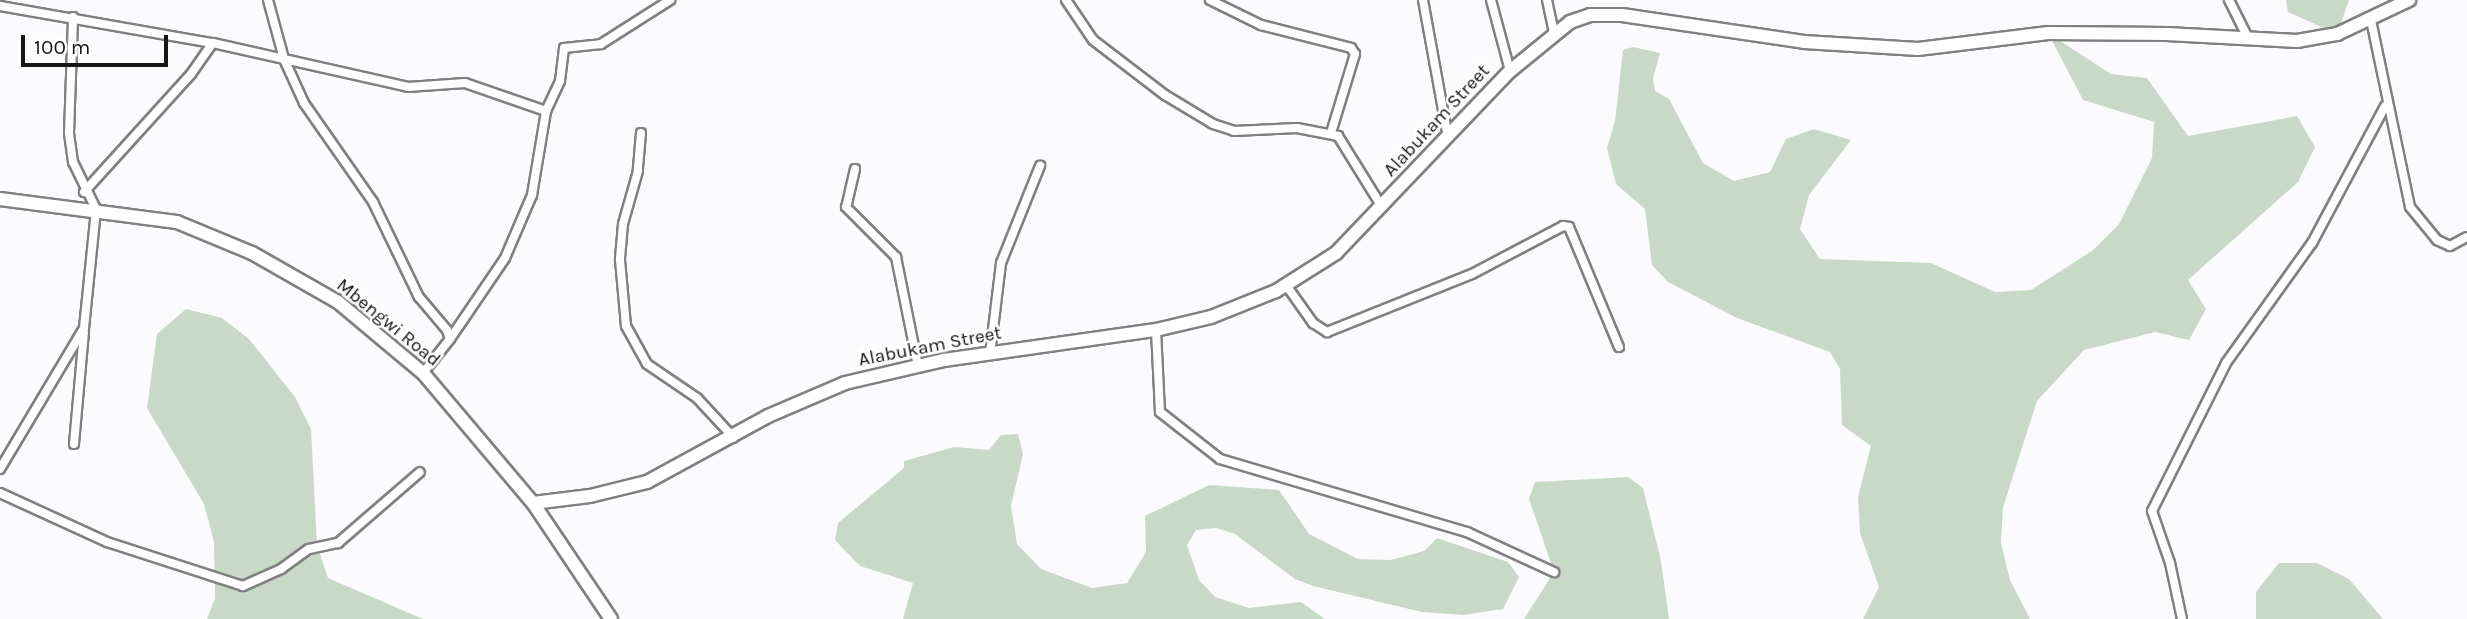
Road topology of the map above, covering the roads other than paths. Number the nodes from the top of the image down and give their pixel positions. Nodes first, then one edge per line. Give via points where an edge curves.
1 (268, 0) edge
2 (670, 0) edge
3 (1066, 0) edge
4 (1210, 0) edge
5 (1423, 0) edge
6 (1491, 0) edge
7 (1547, 0) edge
8 (2229, 0) edge
9 (2409, 0) edge
10 (0, 6) edge
11 (73, 17) junction
12 (2371, 20) junction
13 (1554, 33) junction
14 (2248, 38) junction
15 (213, 43) junction
16 (284, 59) junction
17 (1510, 71) junction
18 (2385, 106) junction
19 (546, 111) junction
20 (641, 133) dead end
21 (1331, 133) junction
22 (1448, 137) junction
23 (1040, 166) dead end
24 (855, 169) dead end
25 (85, 192) junction
26 (0, 199) edge
27 (1382, 207) junction
28 (96, 209) junction
29 (2467, 237) edge
30 (1286, 285) junction
31 (84, 328) junction
32 (1156, 330) junction
33 (450, 340) junction
34 (1619, 347) dead end
35 (989, 354) junction
36 (918, 366) junction
37 (423, 373) junction
38 (733, 438) junction
39 (74, 444) dead end
40 (0, 468) edge
41 (420, 472) dead end
42 (0, 493) edge
43 (533, 503) junction
44 (1554, 572) dead end
45 (611, 619) edge
46 (2182, 619) edge

1 - 16 street
2 - 19 street via 601,44 564,48 560,81
3 - 21 street via 1093,40 1165,95 1213,124 1234,131 1297,128
4 - 21 street via 1261,26 1351,48 1355,54
5 - 22 street
6 - 17 street
7 - 13 street
8 - 14 street
9 - 12 street, Alabukam Street
10 - 11 street
11 - 15 street
11 - 25 street via 67,107 73,162
12 - 14 street, Alabukam Street via 2337,34 2297,41
12 - 18 street
13 - 14 street, Alabukam Street via 1590,15 1622,15 1883,49 2048,33
13 - 17 street, Alabukam Street
15 - 16 street
15 - 25 street via 191,74
16 - 19 street via 408,87 465,83
16 - 33 street via 304,103 373,202 419,297 443,322
17 - 22 street, Alabukam Street
18 - 29 street via 2410,207 2420,223 2450,246
18 - 46 street via 2312,243 2226,363 2152,511
19 - 33 street via 539,165 523,216 505,258
20 - 38 street via 620,260 626,326 647,364 697,398
21 - 27 street via 1338,136
22 - 27 street, Alabukam Street
23 - 35 street via 1000,263
24 - 36 street via 846,207 896,257
25 - 28 street
26 - 28 street, Mbengwi Road
27 - 30 street, Alabukam Street via 1336,253
28 - 31 street
28 - 37 street, Mbengwi Road via 177,222 252,253 338,302
30 - 32 street, Alabukam Street via 1211,317
30 - 34 street via 1313,323 1327,331 1472,274 1563,226 1573,233
31 - 39 street
31 - 40 street
32 - 35 street, Alabukam Street
32 - 44 street via 1160,412 1220,458 1467,533
33 - 37 street
35 - 36 street, Alabukam Street
36 - 38 street, Alabukam Street via 821,392
37 - 43 street, Mbengwi Road
38 - 43 street, Alabukam Street via 647,482
41 - 42 street via 338,543 309,549 281,569 243,586 107,542
43 - 45 street, Mbengwi Road

